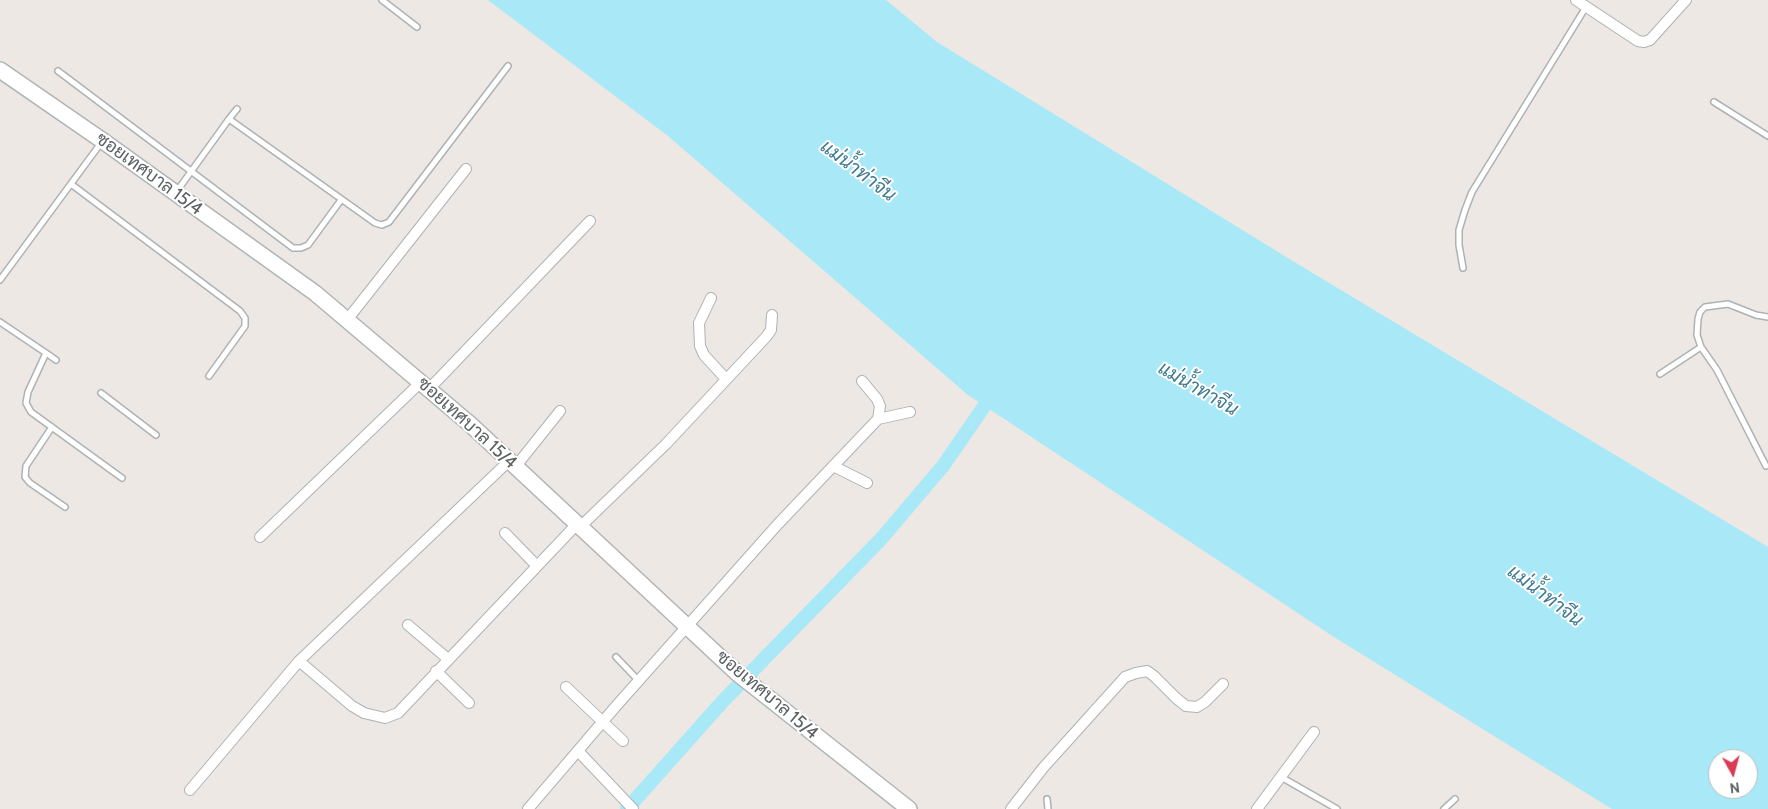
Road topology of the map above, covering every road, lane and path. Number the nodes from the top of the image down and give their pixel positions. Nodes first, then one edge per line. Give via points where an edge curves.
1 (382, 0) edge
2 (1576, 0) edge
3 (1686, 0) edge
4 (1586, 6) junction
5 (417, 27) dead end
6 (508, 66) dead end
7 (58, 71) dead end
8 (6, 76) edge
9 (1714, 102) dead end
10 (237, 109) dead end
11 (229, 119) junction
12 (1768, 136) edge
13 (103, 141) junction
14 (466, 168) dead end
15 (192, 172) junction
16 (71, 184) junction
17 (176, 193) junction
18 (341, 200) junction
19 (590, 221) dead end
20 (1463, 268) dead end
21 (0, 280) edge
22 (711, 298) dead end
23 (772, 315) dead end
24 (1768, 317) edge
25 (347, 320) junction
26 (0, 322) edge
27 (1701, 347) junction
28 (46, 354) junction
29 (56, 360) dead end
30 (1660, 374) dead end
31 (209, 376) dead end
32 (726, 380) junction
33 (862, 381) dead end
34 (425, 385) junction
35 (101, 393) dead end
36 (560, 411) dead end
37 (910, 412) dead end
38 (878, 418) junction
39 (52, 427) junction
40 (156, 435) dead end
41 (513, 463) junction
42 (832, 466) junction
43 (1766, 466) dead end
44 (122, 478) dead end
45 (867, 483) dead end
46 (65, 508) dead end
47 (579, 526) junction
48 (505, 533) dead end
49 (260, 537) dead end
50 (537, 566) junction
51 (408, 626) dead end
52 (688, 626) junction
53 (616, 657) dead end
54 (448, 659) junction
55 (299, 662) junction
56 (436, 671) junction
57 (639, 681) junction
58 (1223, 684) dead end
59 (566, 687) dead end
60 (469, 703) dead end
61 (604, 721) junction
62 (1314, 732) dead end
63 (623, 741) dead end
64 (578, 751) junction
65 (1280, 777) junction
66 (190, 790) dead end
67 (1047, 799) dead end
68 (1455, 800) dead end
69 (632, 808) edge
70 (528, 809) edge
71 (909, 809) edge
72 (1011, 809) edge
73 (1048, 809) edge
74 (1257, 809) edge
75 (1337, 809) edge
76 (1444, 809) edge

1 - 5 lane
2 - 4 street
3 - 4 street via 1650,40 1644,42 1638,42
4 - 20 lane via 1472,192 1459,230
6 - 18 lane via 389,222 375,223
7 - 15 lane
8 - 13 street, ซอยเทศบาล 15/4
9 - 12 lane
10 - 11 lane
11 - 15 lane
11 - 18 lane
13 - 16 lane
13 - 17 street, ซอยเทศบาล 15/4
14 - 25 street
15 - 17 lane
15 - 18 lane via 293,248 308,245
16 - 21 lane
16 - 31 lane via 240,311 245,318 245,326
17 - 25 street, ซอยเทศบาล 15/4 via 315,293
19 - 34 street
22 - 32 street via 699,323 700,346
23 - 32 street via 771,330
24 - 27 lane via 1728,304 1705,308 1698,319
25 - 34 street, ซอยเทศบาล 15/4
26 - 28 lane
27 - 30 lane
27 - 43 lane via 1717,370
28 - 29 lane
28 - 39 lane via 26,403 31,412
32 - 47 street via 666,444
33 - 38 street via 877,398 880,406
34 - 41 street, ซอยเทศบาล 15/4
34 - 49 street
35 - 40 lane
36 - 41 street
37 - 38 street
38 - 42 street
39 - 44 lane
39 - 46 lane via 26,466 25,476 30,484
41 - 47 street, ซอยเทศบาล 15/4
41 - 55 street
42 - 45 street
42 - 52 street
47 - 50 street
47 - 52 street, ซอยเทศบาล 15/4
48 - 50 street
50 - 54 street
51 - 54 street
52 - 57 street
52 - 71 street, ซอยเทศบาล 15/4 via 737,673
53 - 57 lane
54 - 56 street
55 - 56 street via 352,706 385,718 398,713
55 - 66 street
56 - 60 street
57 - 61 street
58 - 72 street via 1197,707 1186,706 1147,672 1125,677 1043,768
59 - 61 street
61 - 63 street
61 - 64 street
62 - 65 street
64 - 69 street
64 - 70 street
65 - 74 street
65 - 75 lane
67 - 73 lane
68 - 76 lane

